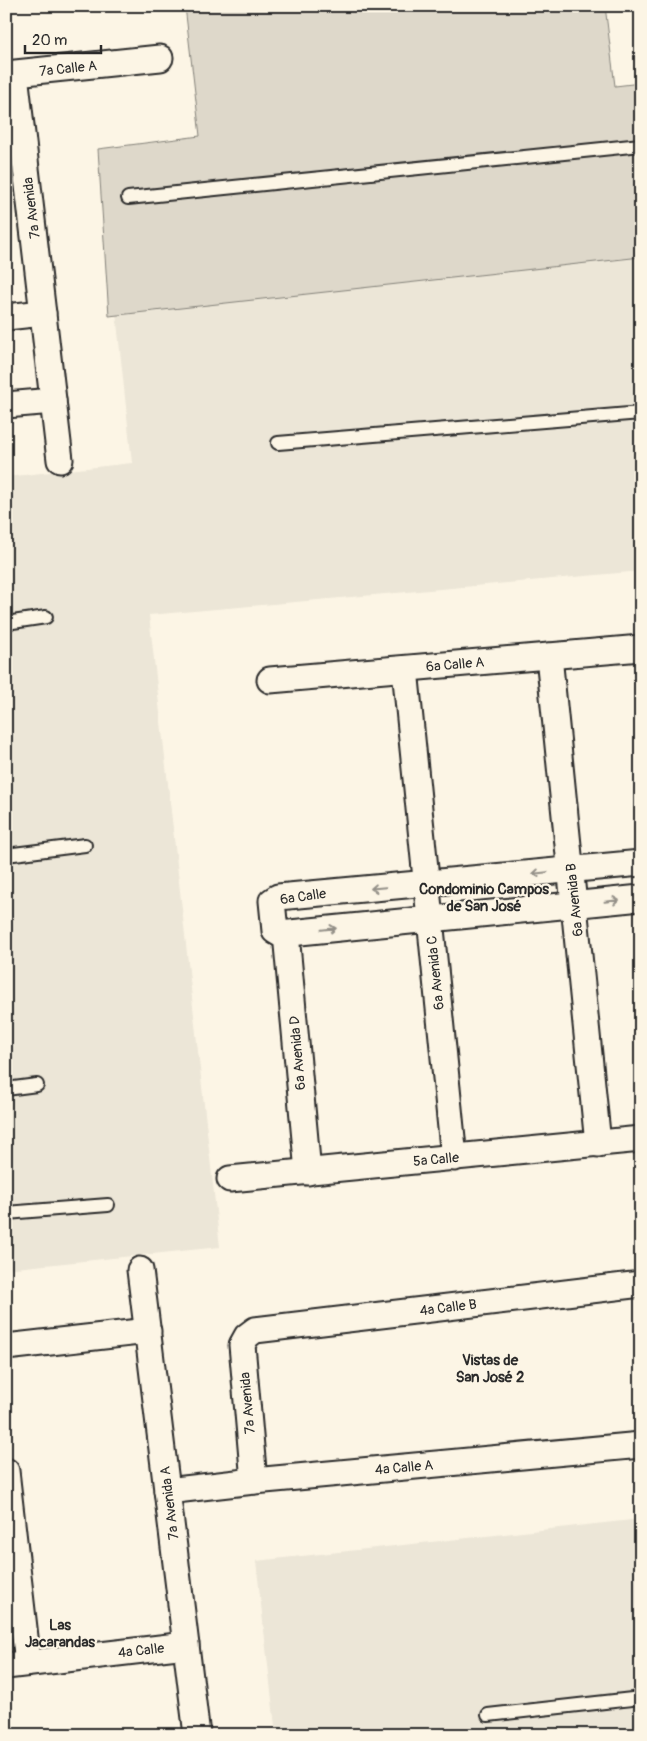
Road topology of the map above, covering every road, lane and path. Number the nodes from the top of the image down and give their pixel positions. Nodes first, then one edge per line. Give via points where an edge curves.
1 (160, 58) dead end
2 (10, 74) edge
3 (641, 144) edge
4 (128, 198) dead end
5 (43, 313) junction
6 (6, 317) edge
7 (53, 401) junction
8 (6, 405) edge
9 (641, 413) edge
10 (278, 443) dead end
11 (60, 460) dead end
12 (46, 617) dead end
13 (6, 623) edge
14 (641, 648) edge
15 (549, 656) junction
16 (405, 669) junction
17 (270, 680) dead end
18 (85, 845) dead end
19 (6, 855) edge
20 (641, 862) edge
21 (570, 870) junction
22 (427, 884) junction
23 (641, 898) edge
24 (574, 905) junction
25 (430, 920) junction
26 (286, 934) junction
27 (37, 1085) dead end
28 (6, 1089) edge
29 (641, 1139) edge
30 (598, 1144) junction
31 (454, 1158) junction
32 (308, 1172) junction
33 (230, 1179) dead end
34 (108, 1206) dead end
35 (6, 1214) edge
36 (140, 1270) dead end
37 (641, 1284) edge
38 (255, 1330) joint
39 (148, 1331) junction
40 (6, 1347) edge
41 (641, 1445) edge
42 (6, 1471) edge
43 (254, 1481) junction
44 (167, 1491) junction
45 (186, 1645) junction
46 (17, 1664) edge
47 (641, 1698) edge
48 (488, 1715) dead end
49 (197, 1735) edge

1 - 2 street, 7a Calle A
2 - 5 street, 7a Avenida
3 - 4 lane
5 - 6 street
5 - 7 street, 7a Avenida
7 - 8 street
7 - 11 street, 7a Avenida
9 - 10 lane
12 - 13 lane
14 - 15 street, 6a Calle A
15 - 16 street, 6a Calle A
15 - 21 street, 6a Avenida B
16 - 17 street, 6a Calle A
16 - 22 street, 6a Avenida C
18 - 19 lane
20 - 21 street, 6a Calle
21 -> 22 street, 6a Calle
21 - 24 street, 6a Avenida B
22 - 25 street, 6a Avenida C
22 -> 26 street, 6a Calle via 278,897 272,901 274,927 280,934
24 -> 23 street
24 - 25 street
24 - 30 street, 6a Avenida B
26 -> 25 street
25 - 31 street, 6a Avenida C
26 - 32 street, 6a Avenida D
27 - 28 lane
29 - 30 street, 5a Calle
30 - 31 street, 5a Calle
31 - 32 street, 5a Calle
32 - 33 street, 5a Calle
34 - 35 lane
36 - 39 street, 7a Avenida A
37 - 38 street, 4a Calle B
38 - 43 street, 7a Avenida via 242,1345
39 - 40 street
39 - 44 street, 7a Avenida A
41 - 43 street, 4a Calle A
42 - 46 street
43 - 44 street, 4a Calle A
44 - 45 street, 7a Avenida A
45 - 46 street, 4a Calle
45 - 49 street, 7a Avenida A
47 - 48 lane

